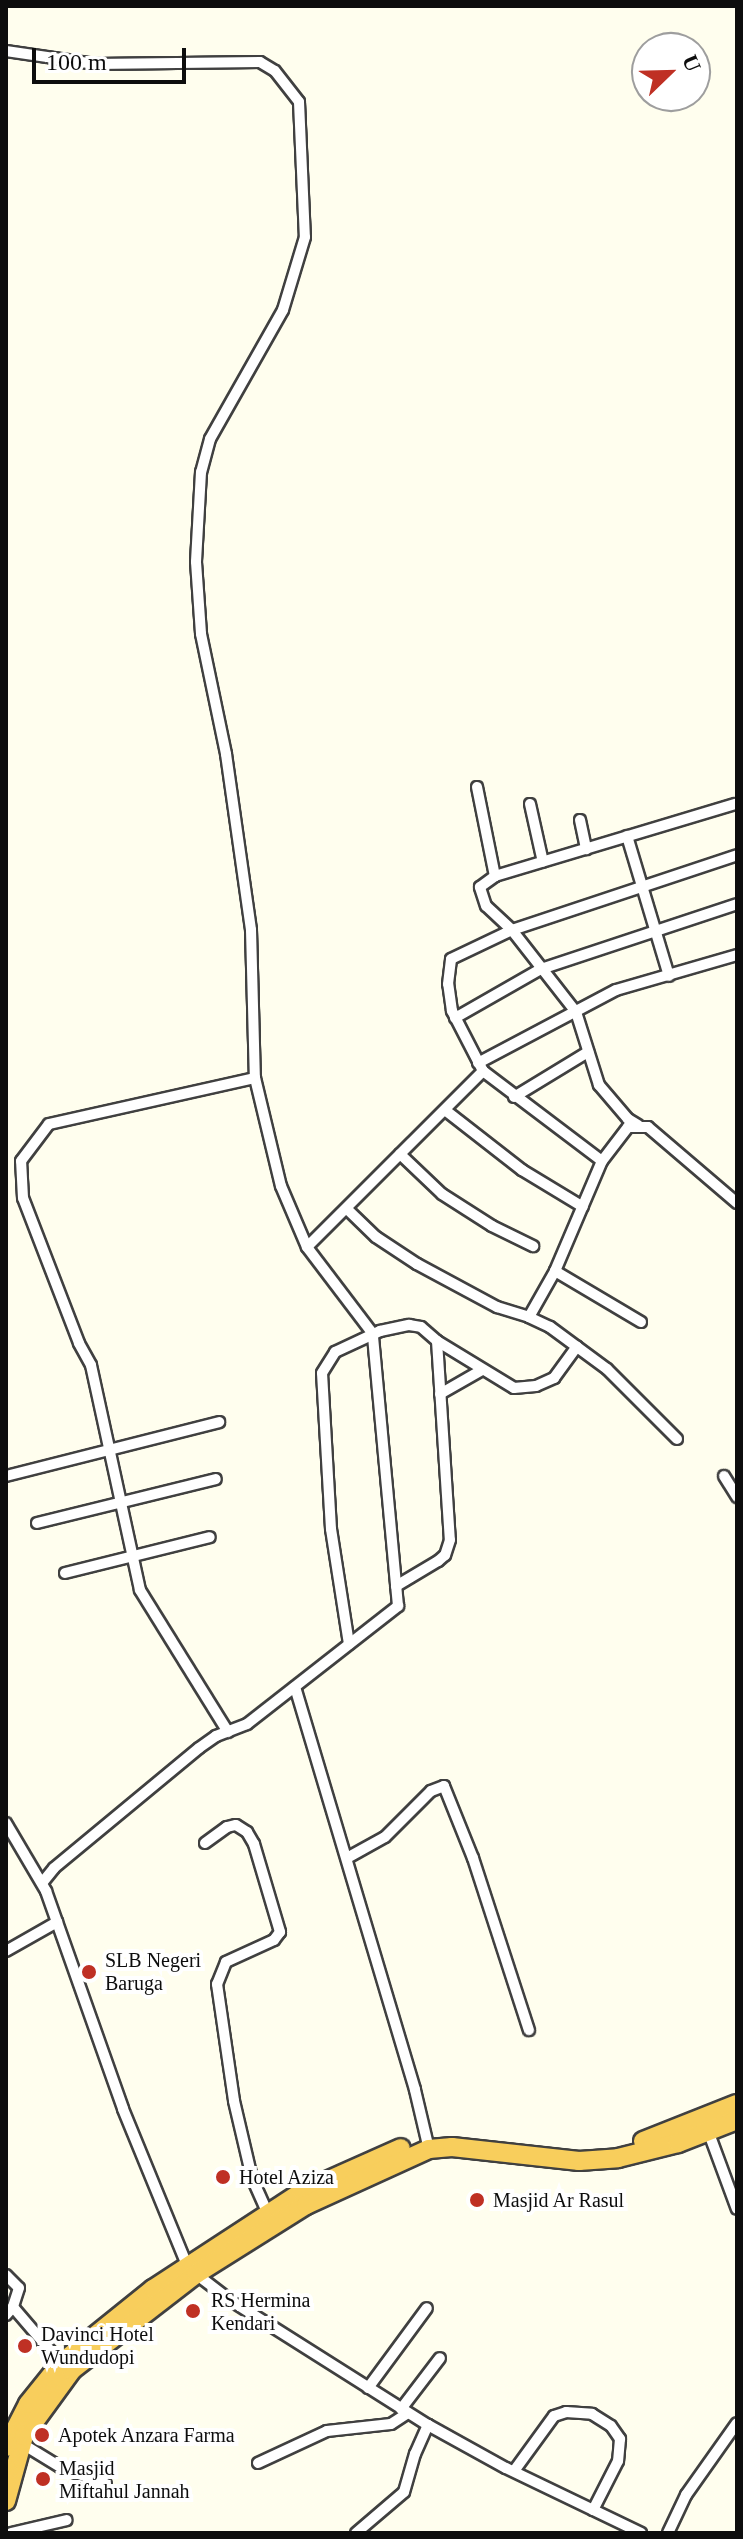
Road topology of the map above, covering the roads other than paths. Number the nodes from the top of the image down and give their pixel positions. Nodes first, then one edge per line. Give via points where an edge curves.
1 (6, 51) edge
2 (477, 787) dead end
3 (530, 804) dead end
4 (735, 804) dead end
5 (580, 820) dead end
6 (627, 836) junction
7 (586, 849) junction
8 (737, 855) edge
9 (543, 862) junction
10 (495, 876) junction
11 (642, 885) junction
12 (737, 904) edge
13 (655, 929) junction
14 (512, 930) junction
15 (737, 955) edge
16 (541, 969) junction
17 (669, 976) junction
18 (576, 1012) junction
19 (455, 1018) junction
20 (588, 1052) junction
21 (480, 1067) junction
22 (255, 1078) junction
23 (514, 1097) junction
24 (445, 1110) junction
25 (638, 1125) junction
26 (400, 1154) junction
27 (602, 1161) junction
28 (737, 1203) edge
29 (583, 1207) junction
30 (347, 1209) junction
31 (533, 1246) dead end
32 (307, 1247) junction
33 (555, 1271) junction
34 (529, 1317) junction
35 (641, 1322) dead end
36 (373, 1334) junction
37 (437, 1341) junction
38 (577, 1346) junction
39 (482, 1370) junction
40 (440, 1394) junction
41 (219, 1422) dead end
42 (677, 1439) dead end
43 (109, 1447) junction
44 (6, 1476) edge
45 (724, 1476) dead end
46 (216, 1479) dead end
47 (737, 1497) edge
48 (120, 1502) junction
49 (37, 1523) dead end
50 (210, 1537) dead end
51 (132, 1557) junction
52 (65, 1573) dead end
53 (396, 1586) junction
54 (349, 1644) junction
55 (295, 1687) junction
56 (228, 1732) junction
57 (6, 1823) edge
58 (205, 1843) dead end
59 (347, 1858) junction
60 (42, 1883) junction
61 (57, 1922) junction
62 (6, 1951) edge
63 (529, 2030) dead end
64 (737, 2104) edge
65 (737, 2120) edge
66 (706, 2125) junction
67 (428, 2144) junction
68 (737, 2173) edge
69 (725, 2178) junction
70 (737, 2209) edge
71 (268, 2214) junction
72 (192, 2270) junction
73 (6, 2275) edge
74 (427, 2308) dead end
75 (10, 2311) edge
76 (440, 2358) dead end
77 (61, 2363) junction
78 (368, 2388) junction
79 (405, 2411) junction
80 (737, 2423) edge
81 (428, 2425) junction
82 (14, 2445) edge
83 (258, 2463) dead end
84 (514, 2471) junction
85 (106, 2484) dead end
86 (6, 2501) edge
87 (593, 2510) junction
88 (67, 2520) dead end
89 (11, 2533) edge
90 (356, 2533) edge
91 (641, 2533) edge
92 (668, 2533) edge

1 - 22 street via 95,64 260,62 275,71 299,102 305,237 283,310 210,439 201,472 196,562 200,624 251,930
2 - 10 street
3 - 9 street
4 - 6 street
5 - 7 street
6 - 7 street
6 - 11 street
7 - 9 street
8 - 11 street
9 - 10 street
10 - 14 street via 480,887 486,906
11 - 13 street
11 - 14 street
12 - 13 street
13 - 16 street
13 - 17 street
14 - 16 street
14 - 19 street via 451,959 448,984
15 - 17 street
16 - 18 street
16 - 19 street
17 - 18 street via 616,990
18 - 20 street
18 - 21 street
19 - 21 street
20 - 23 street
20 - 25 street via 599,1085
21 - 23 street
21 - 24 street
22 - 32 street via 281,1186
22 - 43 street via 49,1124 21,1161 23,1198 91,1365
23 - 27 street
24 - 26 street
24 - 29 street via 522,1170
25 - 27 street via 620,1133
25 - 28 street via 648,1127
26 - 30 street
26 - 31 street via 442,1194
27 - 29 street
29 - 33 street
30 - 32 street
30 - 34 street via 376,1237 417,1264 497,1307
32 - 36 street
33 - 34 street
33 - 35 street
34 - 38 street
36 - 37 street via 409,1325 421,1327
36 - 53 street
36 - 54 street via 335,1352 322,1373 331,1529
37 - 39 street
37 - 40 street
38 - 39 street via 554,1378 536,1386 514,1388
38 - 42 street
39 - 40 street
40 - 53 street via 449,1547 438,1561
41 - 43 street
43 - 44 street
43 - 48 street
45 - 47 street
46 - 48 street
48 - 49 street
48 - 51 street
50 - 51 street
51 - 52 street
51 - 56 street via 143,1597
53 - 54 street via 398,1606
54 - 55 street
55 - 56 street
55 - 59 street
56 - 60 street via 199,1748
57 - 60 street
58 - 71 street via 227,1827 236,1825 247,1832 280,1932 274,1940 226,1962 217,1984 234,2101 252,2178
59 - 63 street via 385,1837 431,1791 444,1786
59 - 67 street
60 - 61 street
61 - 62 street
61 - 72 street via 123,2109
64 - 66 highway
65 - 66 highway
66 - 67 highway via 600,2149 462,2136
66 - 69 street
67 - 71 highway via 362,2163
67 - 72 highway
68 - 69 street
69 - 70 street
71 - 72 highway
72 - 77 highway via 93,2334
72 - 78 street
72 - 82 highway via 72,2370
73 - 75 street via 19,2288
74 - 78 street
75 - 77 street
76 - 79 street
77 - 82 highway via 28,2404
78 - 79 street
79 - 81 street
79 - 83 street via 391,2424 327,2431
80 - 92 street via 686,2495
81 - 84 street
81 - 90 street via 404,2492
82 - 85 street
82 - 86 highway
84 - 87 street
84 - 87 street via 554,2416 592,2414 620,2439 618,2461
87 - 91 street
88 - 89 street

